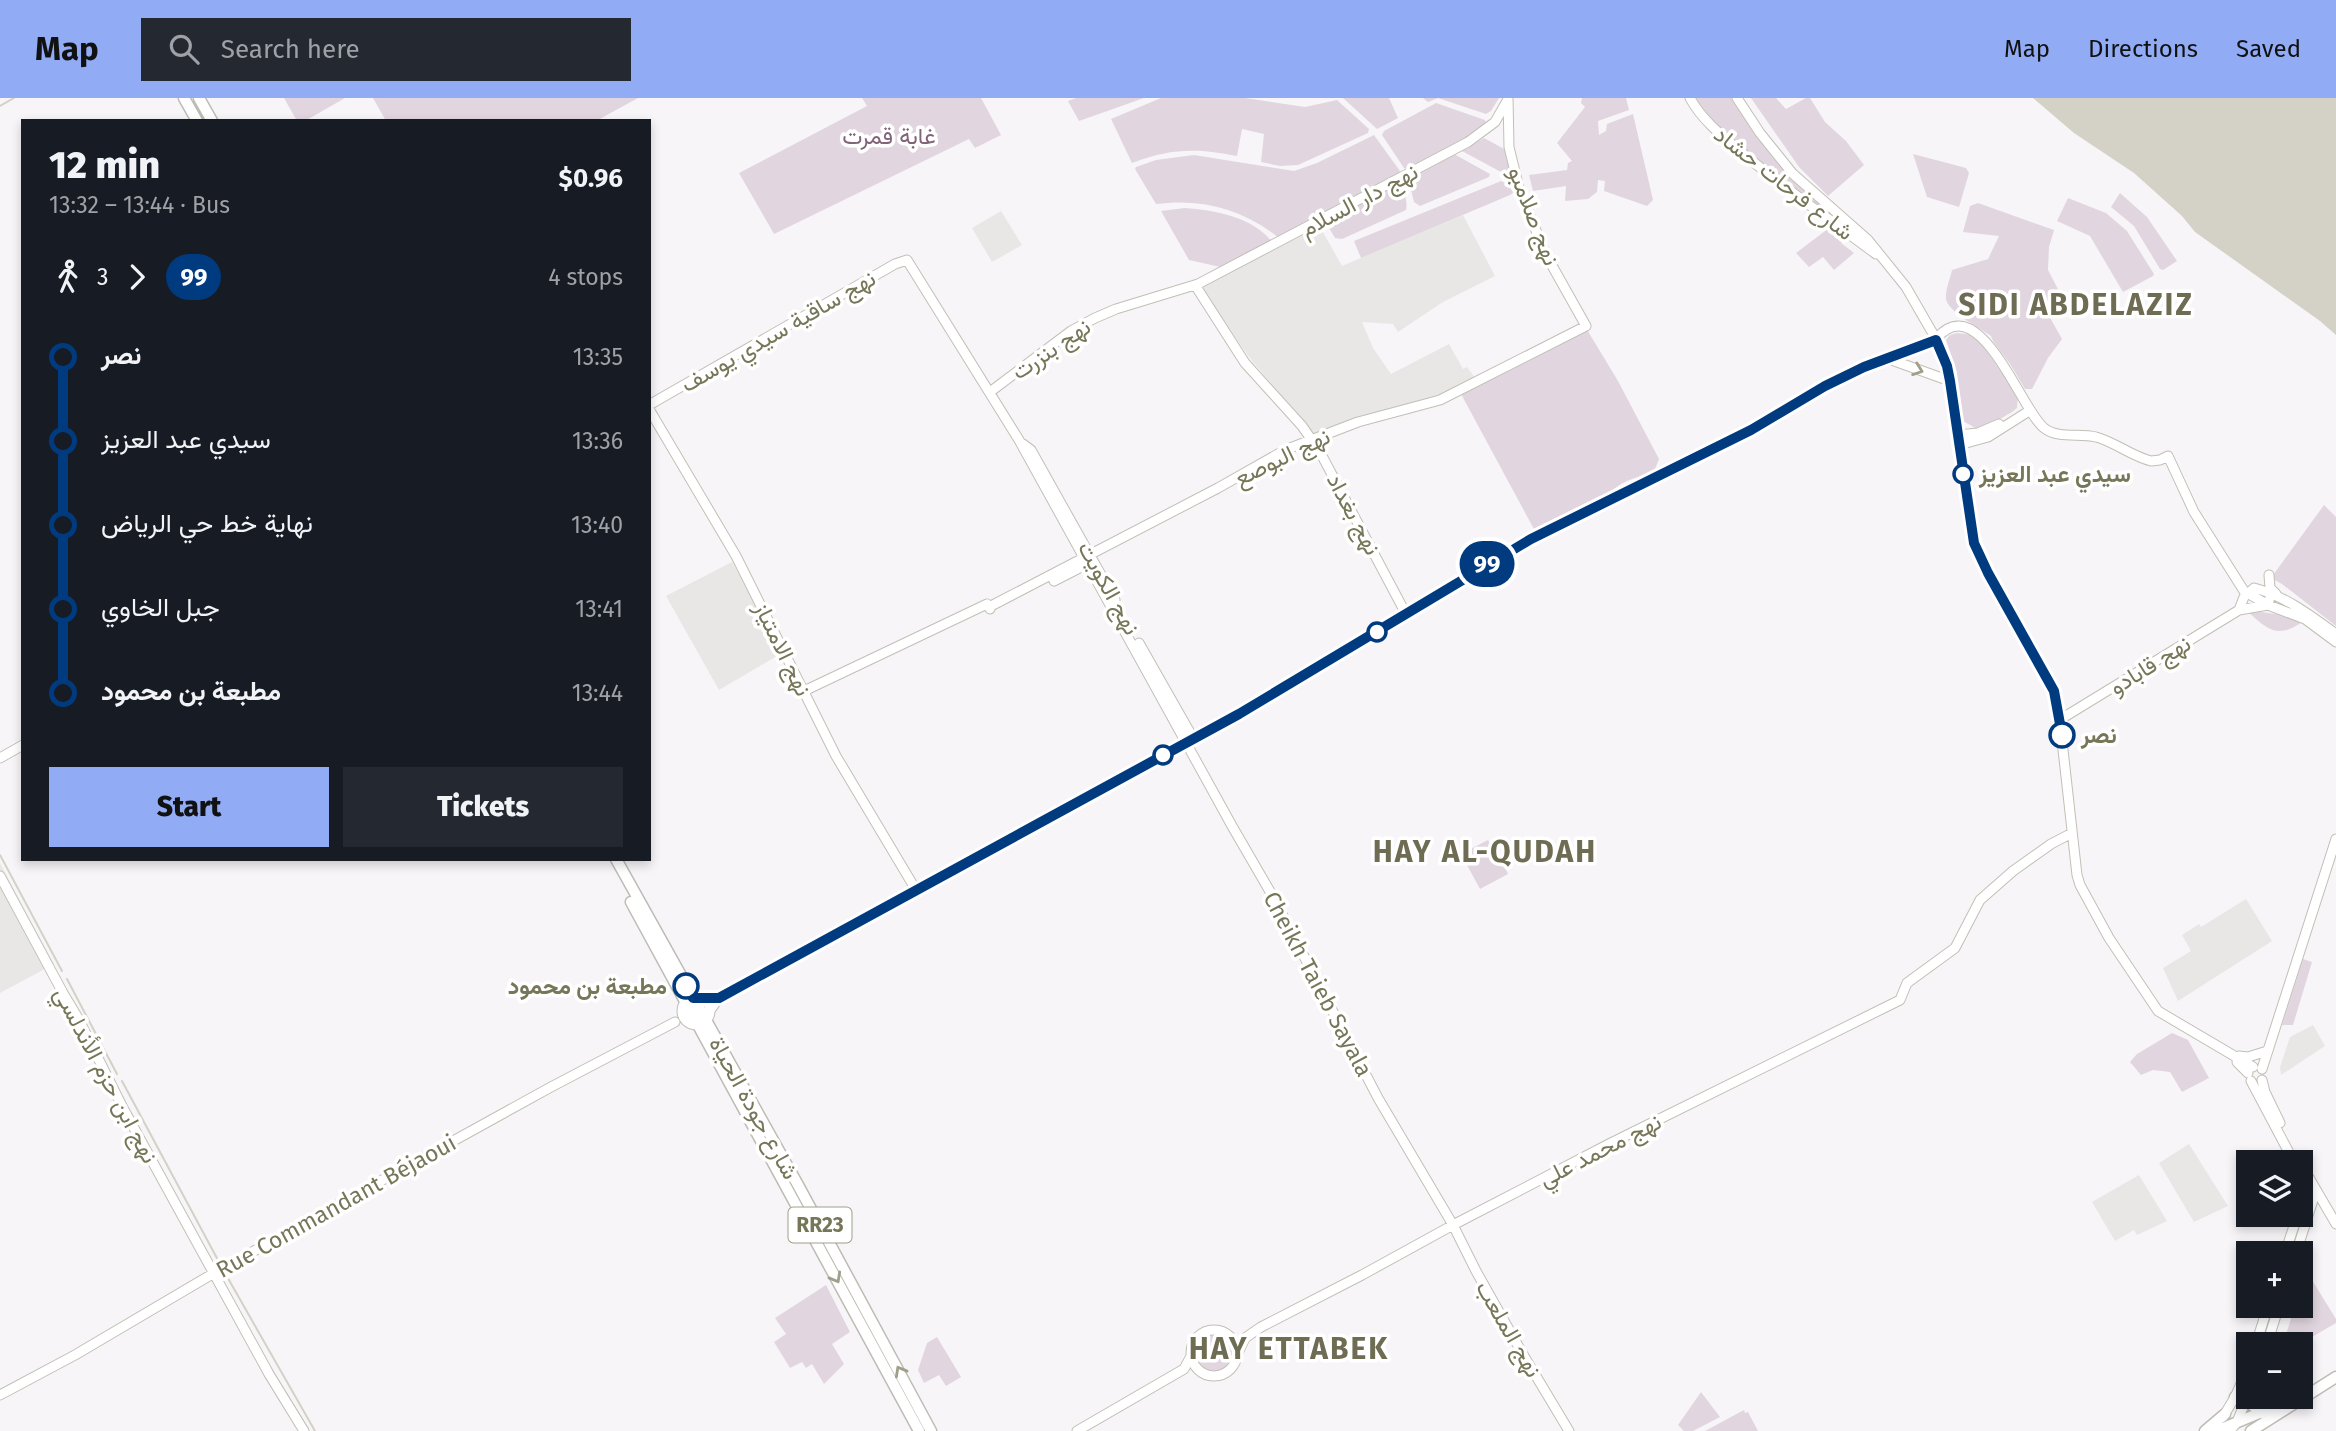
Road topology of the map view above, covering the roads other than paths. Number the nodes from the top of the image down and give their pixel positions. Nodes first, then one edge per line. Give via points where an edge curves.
1 (184, 98) edge
2 (199, 98) edge
3 (1508, 98) edge
4 (1677, 98) edge
5 (1737, 98) edge
6 (1691, 100) edge
7 (196, 119) edge
8 (211, 119) edge
9 (1849, 223) junction
10 (1856, 239) junction
11 (907, 260) joint
12 (1885, 262) junction
13 (1195, 285) junction
14 (1586, 326) joint
15 (1936, 340) junction
16 (1886, 358) junction
17 (1950, 381) junction
18 (989, 392) junction
19 (651, 406) edge
20 (2028, 408) junction
21 (651, 410) edge
22 (1312, 440) junction
23 (1958, 440) junction
24 (1089, 559) junction
25 (2269, 575) dead end
26 (2250, 591) junction
27 (2274, 594) junction
28 (2268, 605) junction
29 (2239, 610) junction
30 (1406, 614) junction
31 (2336, 634) edge
32 (2336, 642) edge
33 (804, 691) junction
34 (2061, 719) junction
35 (1189, 740) junction
36 (21, 746) edge
37 (0, 758) edge
38 (2072, 834) junction
39 (2336, 839) edge
40 (609, 861) edge
41 (617, 861) edge
42 (0, 876) edge
43 (916, 890) junction
44 (719, 998) junction
45 (690, 1002) junction
46 (701, 1021) junction
47 (675, 1022) junction
48 (2223, 1048) junction
49 (2266, 1050) junction
50 (2236, 1056) junction
51 (2254, 1071) junction
52 (2289, 1150) edge
53 (2294, 1150) edge
54 (2313, 1196) edge
55 (2313, 1196) edge
56 (2313, 1199) edge
57 (2324, 1203) junction
58 (2335, 1222) edge
59 (1453, 1224) junction
60 (214, 1273) junction
61 (1225, 1333) junction
62 (1249, 1333) junction
63 (1237, 1355) junction
64 (1191, 1356) junction
65 (1205, 1374) junction
66 (2336, 1375) edge
67 (1173, 1376) junction
68 (2313, 1387) edge
69 (0, 1395) edge
70 (2236, 1404) edge
71 (2239, 1409) edge
72 (2256, 1409) edge
73 (2269, 1409) edge
74 (2261, 1413) junction
75 (2225, 1414) junction
76 (2275, 1415) junction
77 (2234, 1426) edge
78 (304, 1431) edge
79 (919, 1431) edge
80 (931, 1431) edge
81 (1077, 1431) edge
82 (1569, 1431) edge
83 (2205, 1431) edge
84 (2216, 1431) edge
85 (2251, 1431) edge
86 (2259, 1431) edge

1 - 7 highway
2 - 8 highway
3 - 13 street, نهج دار السلام via 1499,117 1478,136
3 - 14 street, نهج صلامبو via 1509,147 1520,188 1545,253
4 - 6 street
5 - 9 street via 1793,174
6 - 10 street, شارع فرحات حشاد via 1747,157
9 - 10 street
9 - 12 street
10 - 12 street, شارع فرحات حشاد
11 - 18 street, نهج الكويت
11 - 19 street, نهج ساقية سيدي يوسف
12 - 15 street via 1906,287
13 - 18 street, نهج بنزرت via 1095,318
13 - 22 street, نهج بغداد via 1245,363
14 - 22 street, نهج البوصع via 1429,404 1358,422
15 - 16 street
15 - 17 street
15 - 20 street via 1951,328 1979,335
16 -> 17 street
16 - 30 street via 1531,539
17 - 23 street
18 - 24 street, نهج الكويت via 1019,440 1031,450
20 - 23 street via 1988,437
20 - 26 street via 2052,433 2095,437 2151,461 2168,456 2194,512 2238,582
21 - 33 street, نهج الامتياز via 736,556
22 - 24 street, نهج البوصع via 1270,457
22 - 30 street, نهج بغداد
23 - 34 street via 1974,543 2054,691
24 - 33 street, نهج البوصع
24 - 35 street, نهج الكويت
25 - 27 street
26 - 27 street
26 - 28 street
26 - 29 street
27 - 28 street
27 - 31 street
28 - 29 street
28 - 32 street via 2305,619
29 - 34 street, نهج قابادو
30 - 35 street
33 - 43 street, نهج الامتياز via 854,788
34 - 38 street
35 - 43 street
35 - 59 street, Cheikh Taieb Sayala via 1378,1098
36 - 37 street
38 - 48 street via 2080,885 2149,1001 2168,1018
38 - 59 street, نهج محمد علي via 2013,871 1980,900 1959,942 1907,983 1900,1000
39 - 49 street
40 - 45 highway, شارع جودة الحياة / RR23
41 - 45 highway, شارع جودة الحياة / RR23
42 - 60 street, نهج ابن حزم الأندلسي
43 - 44 street
44 - 45 street
44 - 46 street
45 - 46 highway, شارع جودة الحياة / RR23
45 - 46 street via 683,1017
45 - 47 street
46 - 47 street
46 -> 79 highway, شارع جودة الحياة / RR23
80 -> 46 highway, شارع جودة الحياة / RR23
47 - 60 street, Rue Commandant Béjaoui
48 - 50 street
48 - 51 street
49 - 50 street
49 - 51 street
50 - 51 street
51 - 52 street
51 - 53 street via 2255,1083 2262,1080
54 - 57 street
55 - 57 street
56 - 58 street
57 - 58 street
59 - 62 street, نهج محمد علي
59 - 82 street, نهج الملعب
60 - 69 street, Rue Commandant Béjaoui
60 - 78 street, نهج ابن حزم الأندلسي
61 - 62 street
61 - 63 street via 1234,1341
61 - 64 street via 1212,1329 1199,1335
62 - 63 street
63 - 65 street via 1225,1373
64 - 65 street
64 - 67 street via 1187,1366
65 - 67 street via 1189,1371
66 - 68 highway
66 - 76 highway
67 - 81 street
70 - 75 street
71 - 77 street
72 - 74 highway
73 - 74 highway
74 - 77 highway
75 - 83 highway
75 - 84 street
76 - 85 highway
76 - 86 street
77 - 84 highway

